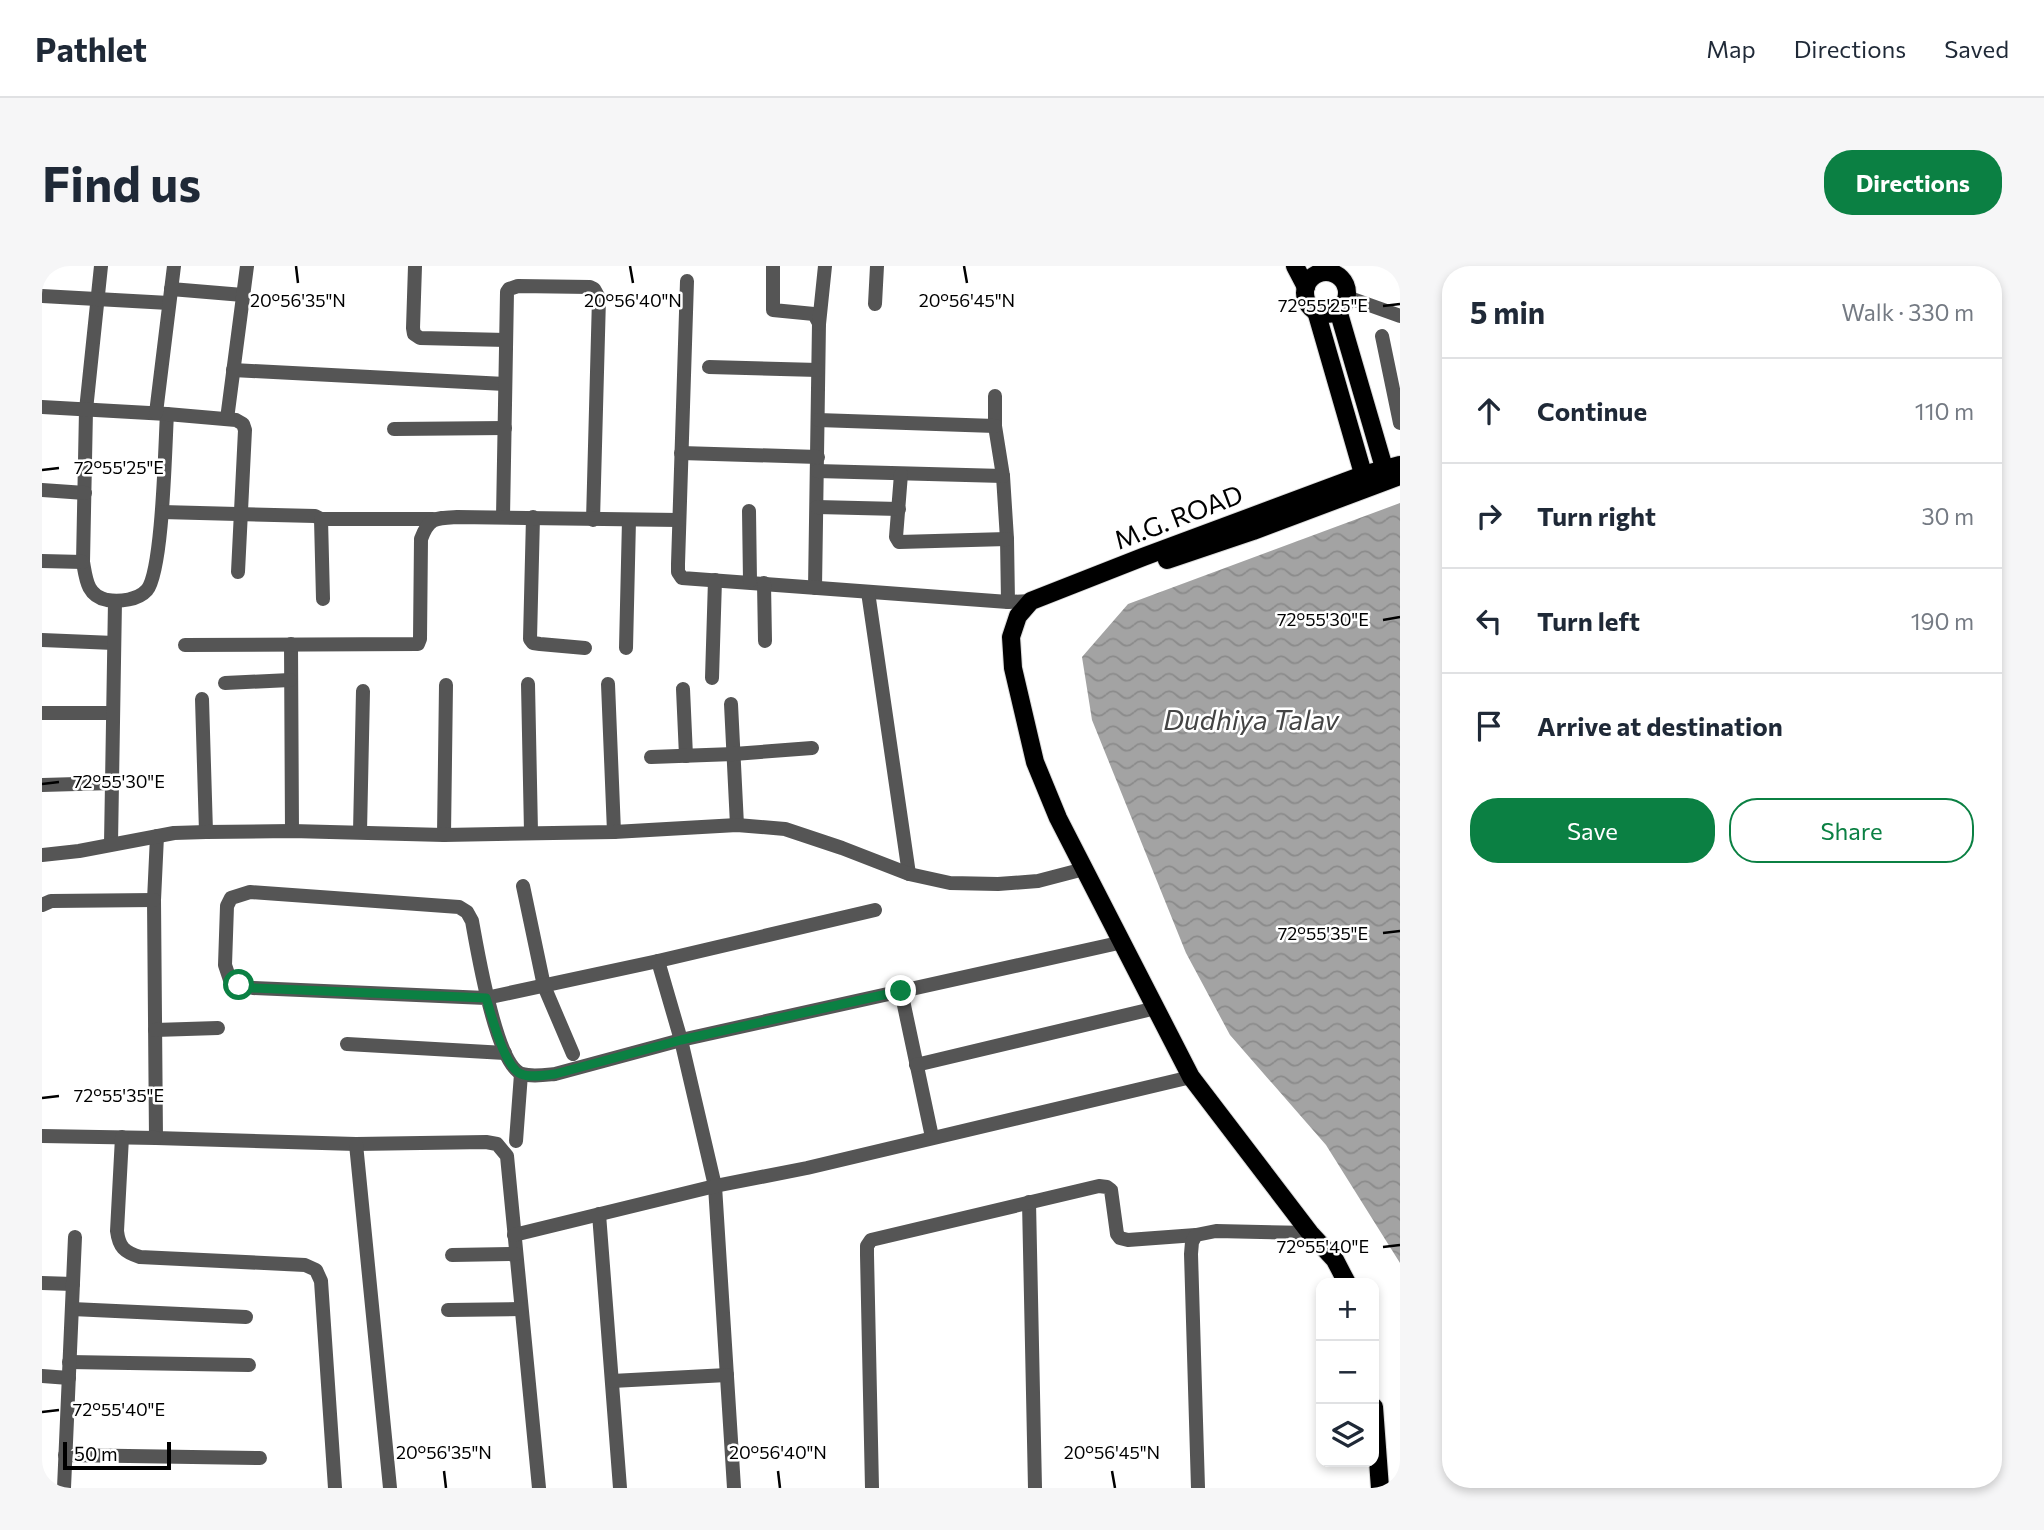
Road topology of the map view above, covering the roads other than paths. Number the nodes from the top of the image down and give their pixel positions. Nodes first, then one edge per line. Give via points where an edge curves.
1 (102, 266) edge
2 (174, 266) edge
3 (247, 266) edge
4 (415, 266) edge
5 (773, 266) edge
6 (825, 266) edge
7 (877, 266) edge
8 (1295, 266) edge
9 (1319, 269) edge
10 (687, 281) dead end
11 (1306, 287) junction
12 (243, 295) junction
13 (42, 296) edge
14 (170, 296) junction
15 (98, 299) junction
16 (1343, 303) junction
17 (875, 304) dead end
18 (1316, 311) junction
19 (1400, 316) edge
20 (819, 327) junction
21 (1382, 336) dead end
22 (506, 340) junction
23 (709, 367) dead end
24 (233, 370) junction
25 (818, 370) junction
26 (505, 384) junction
27 (995, 396) dead end
28 (42, 407) edge
29 (86, 410) junction
30 (162, 413) junction
31 (227, 419) junction
32 (818, 420) junction
33 (1400, 424) edge
34 (995, 426) junction
35 (505, 428) junction
36 (394, 429) dead end
37 (681, 453) junction
38 (818, 464) junction
39 (1393, 472) edge
40 (901, 474) junction
41 (1003, 476) junction
42 (1365, 481) junction
43 (42, 490) edge
44 (85, 493) junction
45 (817, 507) junction
46 (899, 509) junction
47 (749, 511) dead end
48 (162, 512) junction
49 (241, 514) junction
50 (503, 517) junction
51 (533, 517) junction
52 (321, 519) junction
53 (433, 520) junction
54 (593, 520) junction
55 (629, 520) junction
56 (679, 520) junction
57 (1007, 539) junction
58 (42, 561) edge
59 (83, 562) junction
60 (238, 572) dead end
61 (715, 580) junction
62 (757, 582) junction
63 (815, 588) junction
64 (868, 592) junction
65 (323, 599) dead end
66 (115, 601) junction
67 (1031, 601) junction
68 (1009, 602) junction
69 (42, 640) edge
70 (765, 640) dead end
71 (114, 643) junction
72 (291, 644) junction
73 (185, 645) dead end
74 (584, 648) dead end
75 (626, 648) dead end
76 (1012, 653) junction
77 (712, 678) dead end
78 (290, 680) junction
79 (225, 683) dead end
80 (528, 684) dead end
81 (608, 684) dead end
82 (446, 685) dead end
83 (683, 689) dead end
84 (363, 691) dead end
85 (202, 699) dead end
86 (731, 704) dead end
87 (42, 713) edge
88 (113, 713) junction
89 (812, 748) dead end
90 (734, 754) junction
91 (686, 755) junction
92 (651, 757) dead end
93 (112, 783) junction
94 (42, 785) edge
95 (737, 825) junction
96 (292, 831) junction
97 (206, 832) junction
98 (360, 832) junction
99 (531, 832) junction
100 (614, 832) junction
101 (444, 835) junction
102 (157, 836) junction
103 (111, 844) junction
104 (42, 855) edge
105 (1084, 869) junction
106 (909, 874) junction
107 (523, 886) dead end
108 (154, 900) junction
109 (42, 905) edge
110 (875, 910) dead end
111 (1123, 943) junction
112 (658, 961) junction
113 (544, 986) junction
114 (901, 991) junction
115 (486, 998) junction
116 (1156, 1007) junction
117 (218, 1028) dead end
118 (155, 1030) junction
119 (681, 1040) junction
120 (347, 1044) dead end
121 (505, 1053) junction
122 (573, 1054) dead end
123 (916, 1065) junction
124 (521, 1074) junction
125 (1191, 1077) junction
126 (42, 1136) edge
127 (932, 1137) junction
128 (122, 1138) junction
129 (156, 1138) junction
130 (516, 1141) dead end
131 (356, 1144) junction
132 (715, 1186) junction
133 (1029, 1202) junction
134 (599, 1214) junction
135 (1310, 1233) junction
136 (514, 1235) junction
137 (1196, 1235) junction
138 (75, 1237) dead end
139 (516, 1254) junction
140 (452, 1255) dead end
141 (1344, 1278) edge
142 (42, 1283) edge
143 (73, 1284) junction
144 (72, 1309) junction
145 (521, 1309) junction
146 (448, 1310) dead end
147 (246, 1317) dead end
148 (69, 1362) junction
149 (248, 1365) dead end
150 (727, 1375) junction
151 (42, 1377) edge
152 (69, 1378) junction
153 (612, 1381) junction
154 (65, 1455) junction
155 (260, 1458) dead end
156 (1378, 1467) edge
157 (64, 1488) edge
158 (335, 1488) edge
159 (390, 1488) edge
160 (539, 1488) edge
161 (620, 1488) edge
162 (734, 1488) edge
163 (872, 1488) edge
164 (1035, 1488) edge
165 (1198, 1488) edge
166 (1380, 1488) edge

1 - 15 street
2 - 14 street
3 - 12 street
4 - 22 street via 414,334 420,338
5 - 20 street via 773,310 814,314
6 - 20 street
7 - 17 street
8 - 11 main road
9 - 11 main road
9 - 16 main road via 1340,278 1347,290
10 - 37 street
11 - 18 main road via 1307,301
12 - 14 street
12 - 24 street
13 - 15 street
14 - 15 street
14 - 30 street
15 - 29 street
16 - 18 main road via 1330,314
16 - 19 street
16 - 39 main road
18 - 42 main road
20 - 25 street
21 - 33 street
22 - 26 street
22 - 54 street via 509,289 590,287 598,293
23 - 25 street
24 - 26 street
24 - 31 street
25 - 32 street
26 - 35 street
27 - 34 street
28 - 29 street
29 - 30 street
29 - 44 street
30 - 31 street
30 - 48 street
31 - 49 street via 243,424 245,430
32 - 34 street
32 - 38 street
34 - 41 street
35 - 36 street
35 - 50 street
37 - 38 street
37 - 56 street
38 - 40 street
38 - 45 street
39 - 42 main road, M.G. ROAD
40 - 41 street
40 - 46 street
41 - 57 street
42 - 67 main road, M.G. ROAD via 1143,556
42 - 76 main road via 1253,531 1098,583 1053,603 1024,625
43 - 44 street
44 - 59 street
45 - 46 street
45 - 63 street
46 - 57 street via 899,542
47 - 62 street
48 - 49 street
48 - 66 street via 152,582 138,597
49 - 52 street
49 - 60 street
50 - 51 street
50 - 53 street
51 - 54 street
51 - 74 street via 530,639
52 - 53 street
52 - 65 street
53 - 72 street via 421,538 418,644
54 - 55 street
55 - 56 street
55 - 75 street
56 - 61 street via 678,572 682,578
57 - 68 street
58 - 59 street
59 - 66 street via 87,585 94,594
61 - 62 street
61 - 77 street
62 - 63 street
62 - 70 street
63 - 64 street
64 - 68 street
64 - 106 street
66 - 71 street
67 - 68 street
67 - 76 main road via 1018,616 1011,637
69 - 71 street
71 - 88 street
72 - 73 street
72 - 78 street
76 - 105 main road via 1035,762
78 - 79 street
78 - 96 street
80 - 99 street
81 - 100 street
82 - 101 street
83 - 91 street
84 - 98 street
85 - 97 street
86 - 90 street
87 - 88 street
88 - 93 street
89 - 90 street
90 - 91 street
90 - 95 street
91 - 92 street
93 - 94 street
93 - 103 street
95 - 100 street
95 - 106 street via 785,829
96 - 97 street
96 - 98 street
97 - 102 street
98 - 101 street
99 - 100 street
99 - 101 street
102 - 103 street
102 - 108 street
103 - 104 street
105 - 106 street via 1038,881 998,884 950,883
105 - 111 main road
107 - 113 street
108 - 109 street via 51,901
108 - 118 street
110 - 112 street
111 - 114 street
111 - 116 main road
112 - 113 street
112 - 119 street
113 - 115 street
113 - 122 street
114 - 119 street
114 - 123 street
115 - 115 street via 472,920 459,907 250,892 231,898 227,906 225,965 230,980 239,985
115 - 121 street
116 - 123 street
116 - 125 main road
117 - 118 street
118 - 129 street
119 - 124 street via 555,1074
119 - 132 street
120 - 121 street
121 - 124 street
123 - 127 street
124 - 130 street
125 - 127 street
125 - 135 main road
126 - 128 street
127 - 132 street
128 - 129 street
128 - 158 street via 117,1231 126,1253 305,1265 316,1270 321,1281
129 - 131 street
131 - 136 street via 497,1144 507,1156
131 - 159 street
132 - 134 street
132 - 150 street
133 - 137 street via 1107,1187 1113,1194 1120,1238
133 - 163 street via 879,1237 867,1246
133 - 164 street
134 - 136 street
134 - 153 street
135 - 137 street via 1216,1231
135 - 141 main road
136 - 139 street
137 - 165 street via 1191,1254
138 - 143 street
139 - 140 street
139 - 145 street
142 - 143 street
143 - 144 street
144 - 147 street
144 - 148 street
145 - 146 street
145 - 160 street
148 - 149 street
148 - 152 street
150 - 153 street
150 - 162 street
151 - 152 street
152 - 154 street
153 - 161 street
154 - 155 street
154 - 157 street
156 - 166 main road

